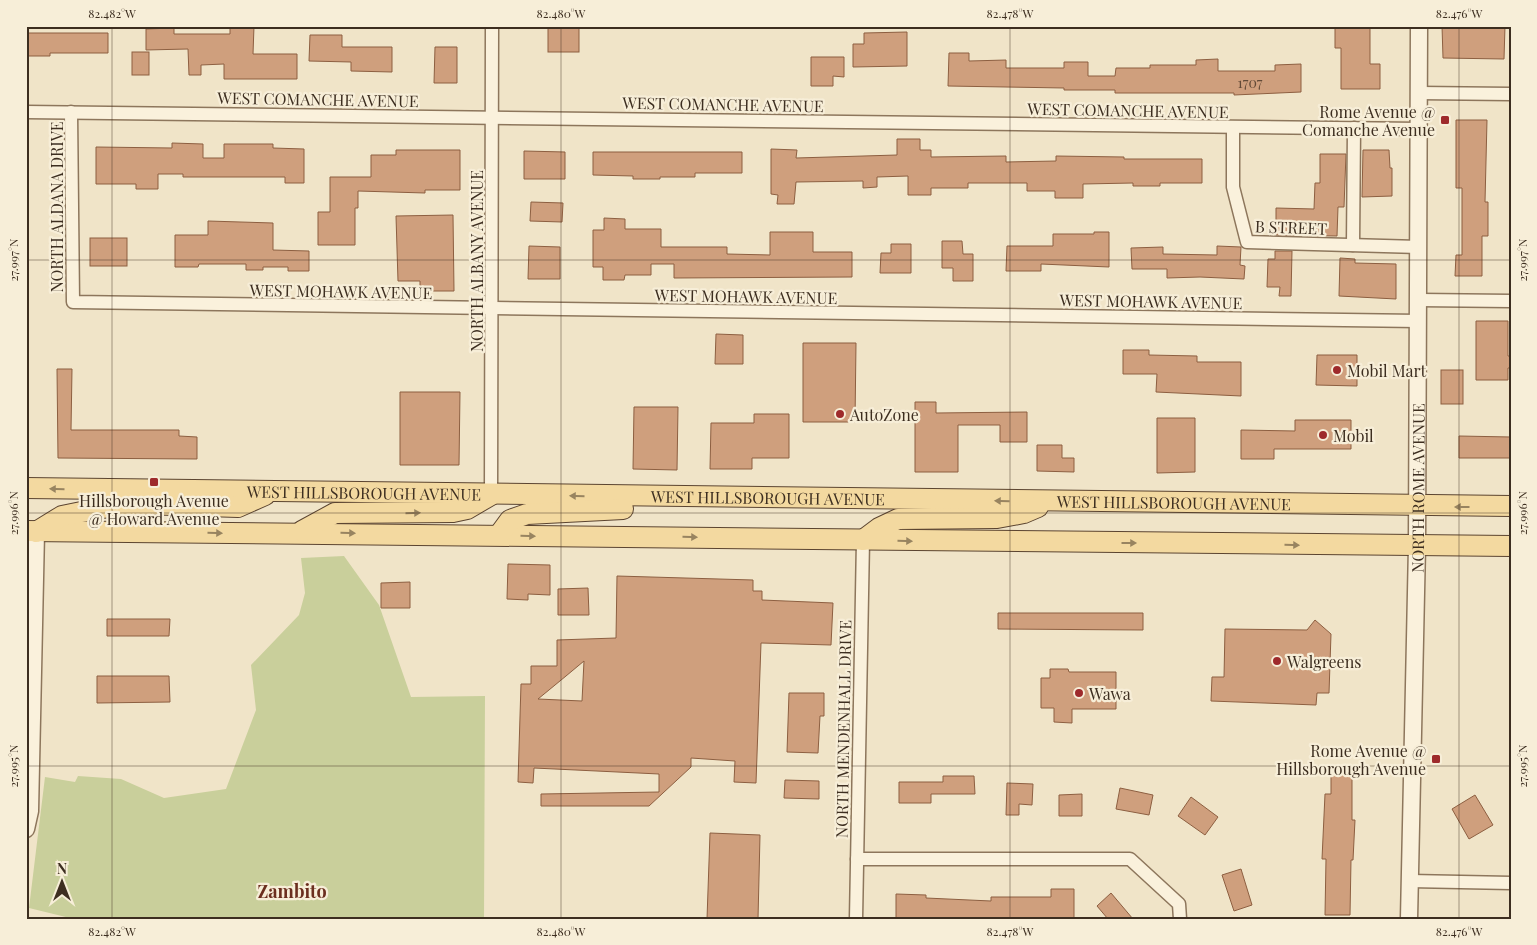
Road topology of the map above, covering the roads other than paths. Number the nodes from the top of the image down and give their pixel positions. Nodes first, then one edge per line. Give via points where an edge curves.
1 (492, 26) edge
2 (1419, 26) edge
3 (1419, 93) junction
4 (1511, 94) edge
5 (26, 112) edge
6 (71, 112) junction
7 (492, 117) junction
8 (1233, 128) junction
9 (1354, 128) junction
10 (1419, 129) junction
11 (1354, 245) junction
12 (1419, 247) junction
13 (1419, 300) junction
14 (1511, 301) edge
15 (72, 302) joint
16 (492, 309) junction
17 (1419, 321) junction
18 (28, 490) edge
19 (272, 492) junction
20 (491, 495) junction
21 (647, 497) junction
22 (1049, 502) junction
23 (1511, 506) edge
24 (1417, 507) junction
25 (31, 531) edge
26 (299, 532) junction
27 (499, 535) junction
28 (863, 540) junction
29 (1418, 546) junction
30 (1511, 546) edge
31 (26, 830) edge
32 (858, 859) junction
33 (1410, 881) junction
34 (1511, 883) edge
35 (856, 919) edge
36 (1180, 919) edge
37 (1409, 919) edge

1 - 7 street, NORTH ALBANY AVENUE
2 - 3 street, NORTH ROME AVENUE
3 - 4 street
3 - 10 street, NORTH ROME AVENUE
5 - 6 street, WEST COMANCHE AVENUE
6 - 7 street, WEST COMANCHE AVENUE
6 - 15 street, NORTH ALDANA DRIVE
7 - 8 street, WEST COMANCHE AVENUE
7 - 16 street, NORTH ALBANY AVENUE
8 - 9 street, WEST COMANCHE AVENUE
8 - 11 street, B STREET via 1233,187 1247,242
9 - 10 street, WEST COMANCHE AVENUE
9 - 11 street
10 - 12 street, NORTH ROME AVENUE
11 - 12 street, B STREET
12 - 13 street, NORTH ROME AVENUE
13 - 14 street
13 - 17 street, NORTH ROME AVENUE
15 - 16 street, WEST MOHAWK AVENUE
16 - 17 street, WEST MOHAWK AVENUE
16 - 20 street, NORTH ALBANY AVENUE
17 - 24 street, NORTH ROME AVENUE
19 -> 18 main road, WEST HILLSBOROUGH AVENUE
19 - 20 main road, WEST HILLSBOROUGH AVENUE
19 - 25 main road via 238,507 142,504 102,508 62,516
21 -> 20 main road, WEST HILLSBOROUGH AVENUE
26 -> 20 main road via 335,513 453,512 467,509
22 -> 21 main road, WEST HILLSBOROUGH AVENUE
21 - 27 main road via 640,507 628,509 527,514 510,520
22 - 24 main road, WEST HILLSBOROUGH AVENUE
22 - 28 main road via 1024,513 997,518 898,519
23 -> 24 main road, WEST HILLSBOROUGH AVENUE
24 - 29 street, NORTH ROME AVENUE
25 -> 26 main road
25 - 31 street via 30,811
26 -> 27 main road
27 -> 28 main road
28 -> 29 main road
28 - 32 street, NORTH MENDENHALL DRIVE
29 - 30 main road
29 - 33 street, NORTH ROME AVENUE
32 - 35 street, NORTH MENDENHALL DRIVE
32 - 36 street via 1130,859 1179,904
33 - 34 street
33 - 37 street, NORTH ROME AVENUE

